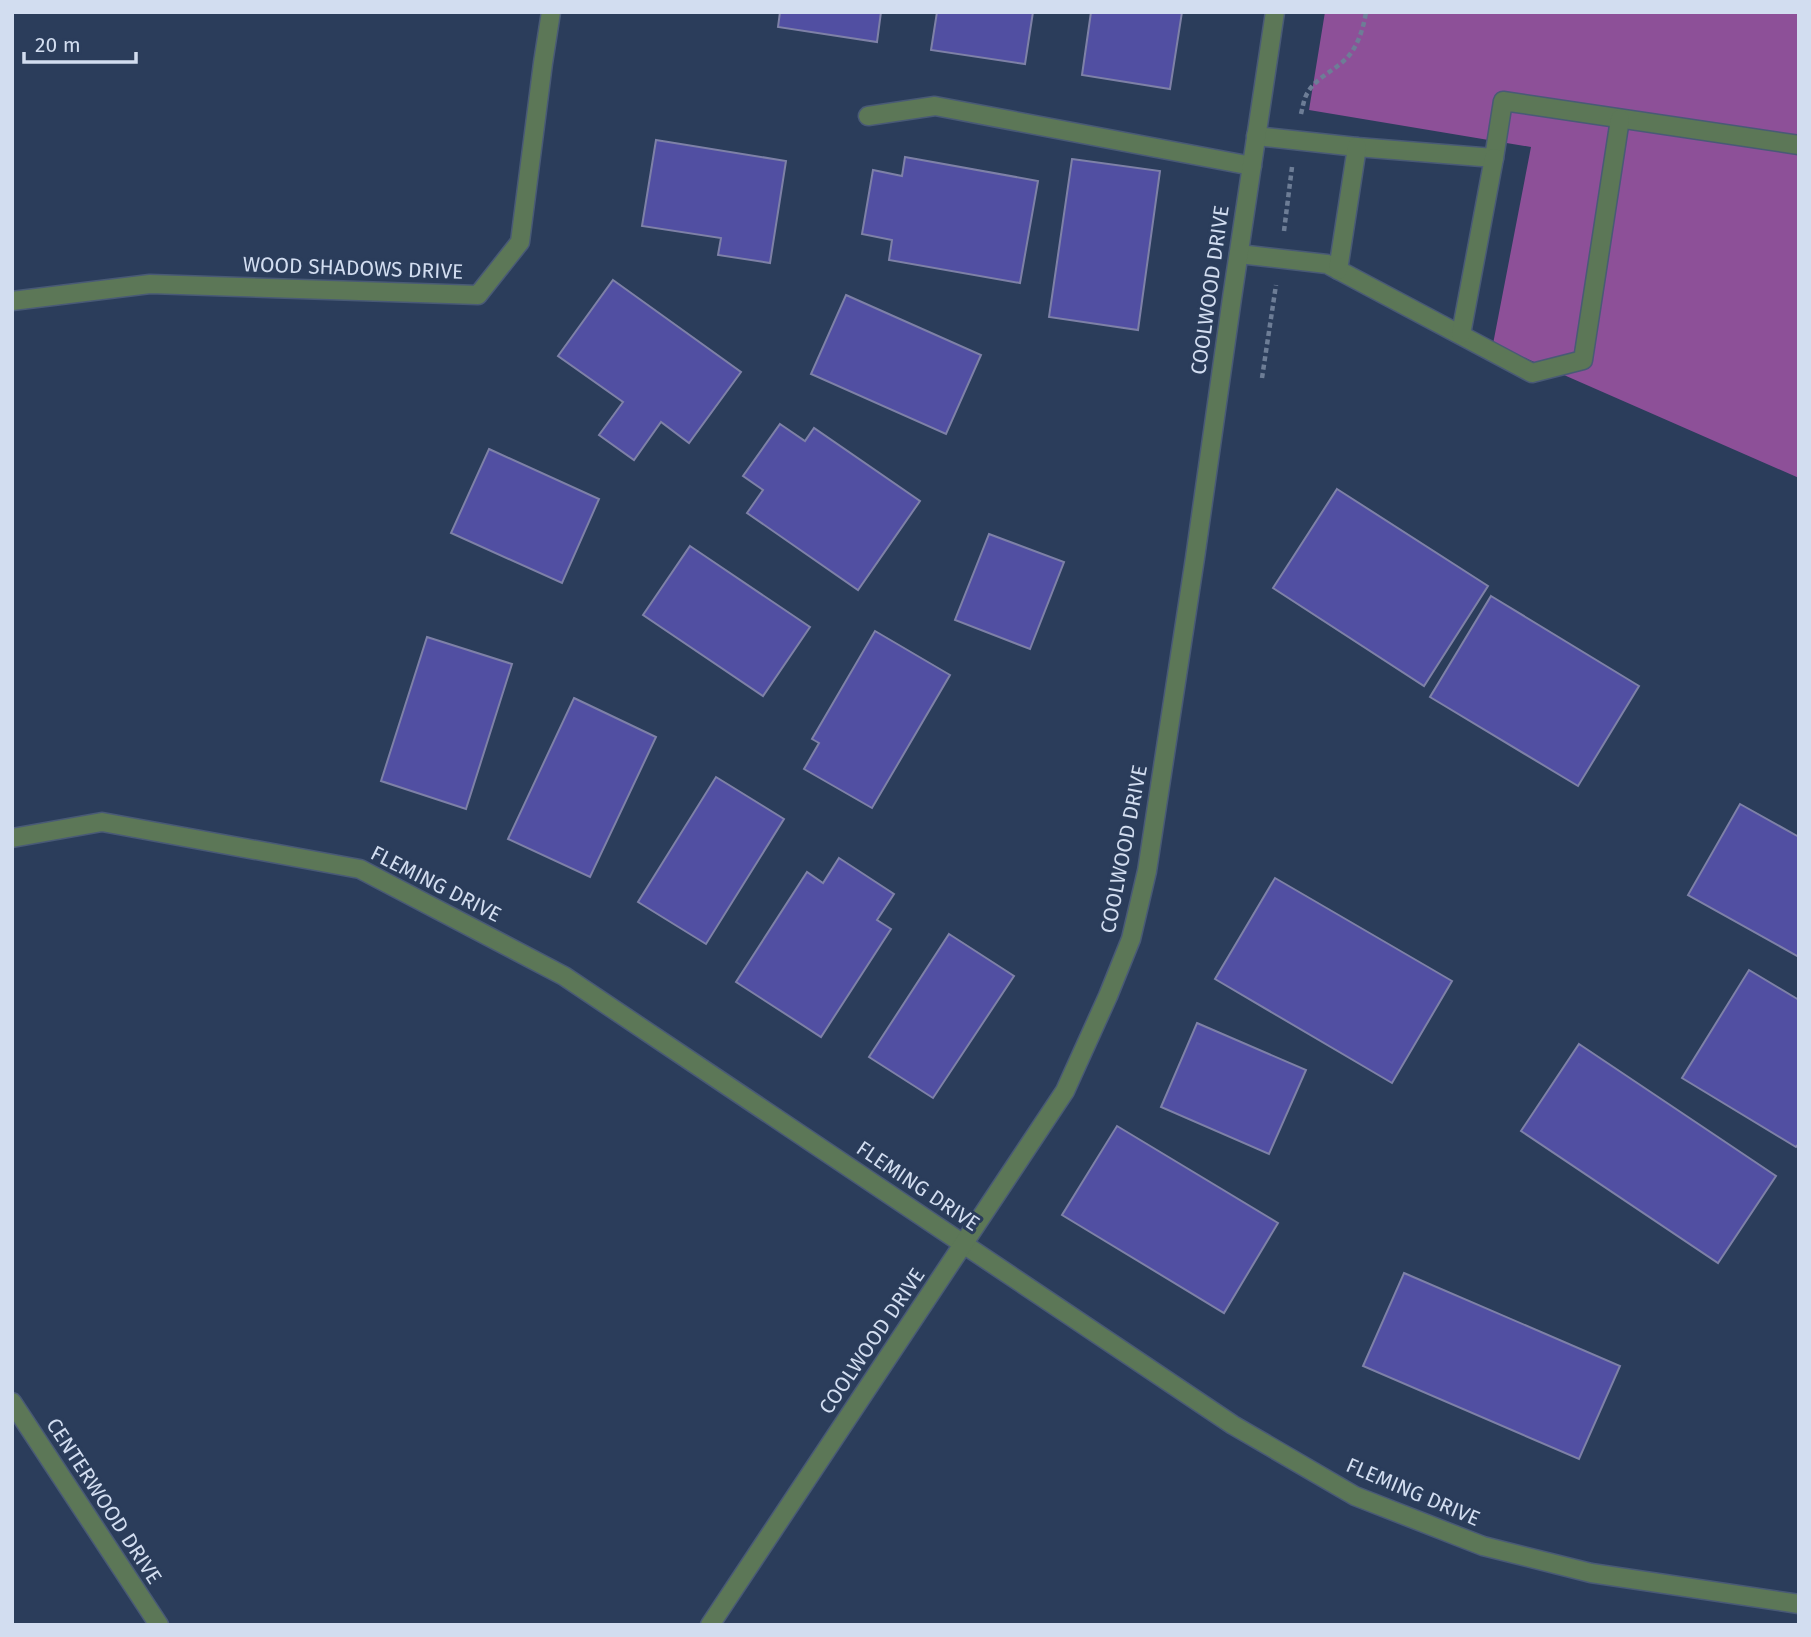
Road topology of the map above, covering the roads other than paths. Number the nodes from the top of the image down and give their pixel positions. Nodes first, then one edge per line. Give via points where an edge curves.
1 (551, 12) edge
2 (1275, 12) edge
3 (868, 116) dead end
4 (1620, 119) junction
5 (1256, 136) junction
6 (1799, 145) edge
7 (1357, 147) junction
8 (1494, 158) junction
9 (1252, 166) junction
10 (1239, 254) junction
11 (1338, 270) junction
12 (12, 301) edge
13 (1461, 334) junction
14 (12, 838) edge
15 (964, 1244) junction
16 (12, 1402) edge
17 (1799, 1604) edge
18 (712, 1624) edge
19 (159, 1625) edge

1 - 12 street, WOOD SHADOWS DRIVE via 520,242 478,295 150,284
2 - 5 street, COOLWOOD DRIVE
3 - 9 street via 935,106
4 - 6 street
4 - 8 street via 1503,101
4 - 13 street via 1583,360 1532,373
5 - 7 street
5 - 9 street, COOLWOOD DRIVE
7 - 8 street
7 - 11 street
8 - 13 street
9 - 10 street, COOLWOOD DRIVE
10 - 11 street via 1327,264
10 - 15 street, COOLWOOD DRIVE via 1147,871 1131,939 1065,1090
11 - 13 street
14 - 15 street, FLEMING DRIVE via 102,822 360,869 564,976
15 - 17 street, FLEMING DRIVE via 1233,1425 1354,1496 1483,1546 1591,1573
15 - 18 street, COOLWOOD DRIVE
16 - 19 street, CENTERWOOD DRIVE

